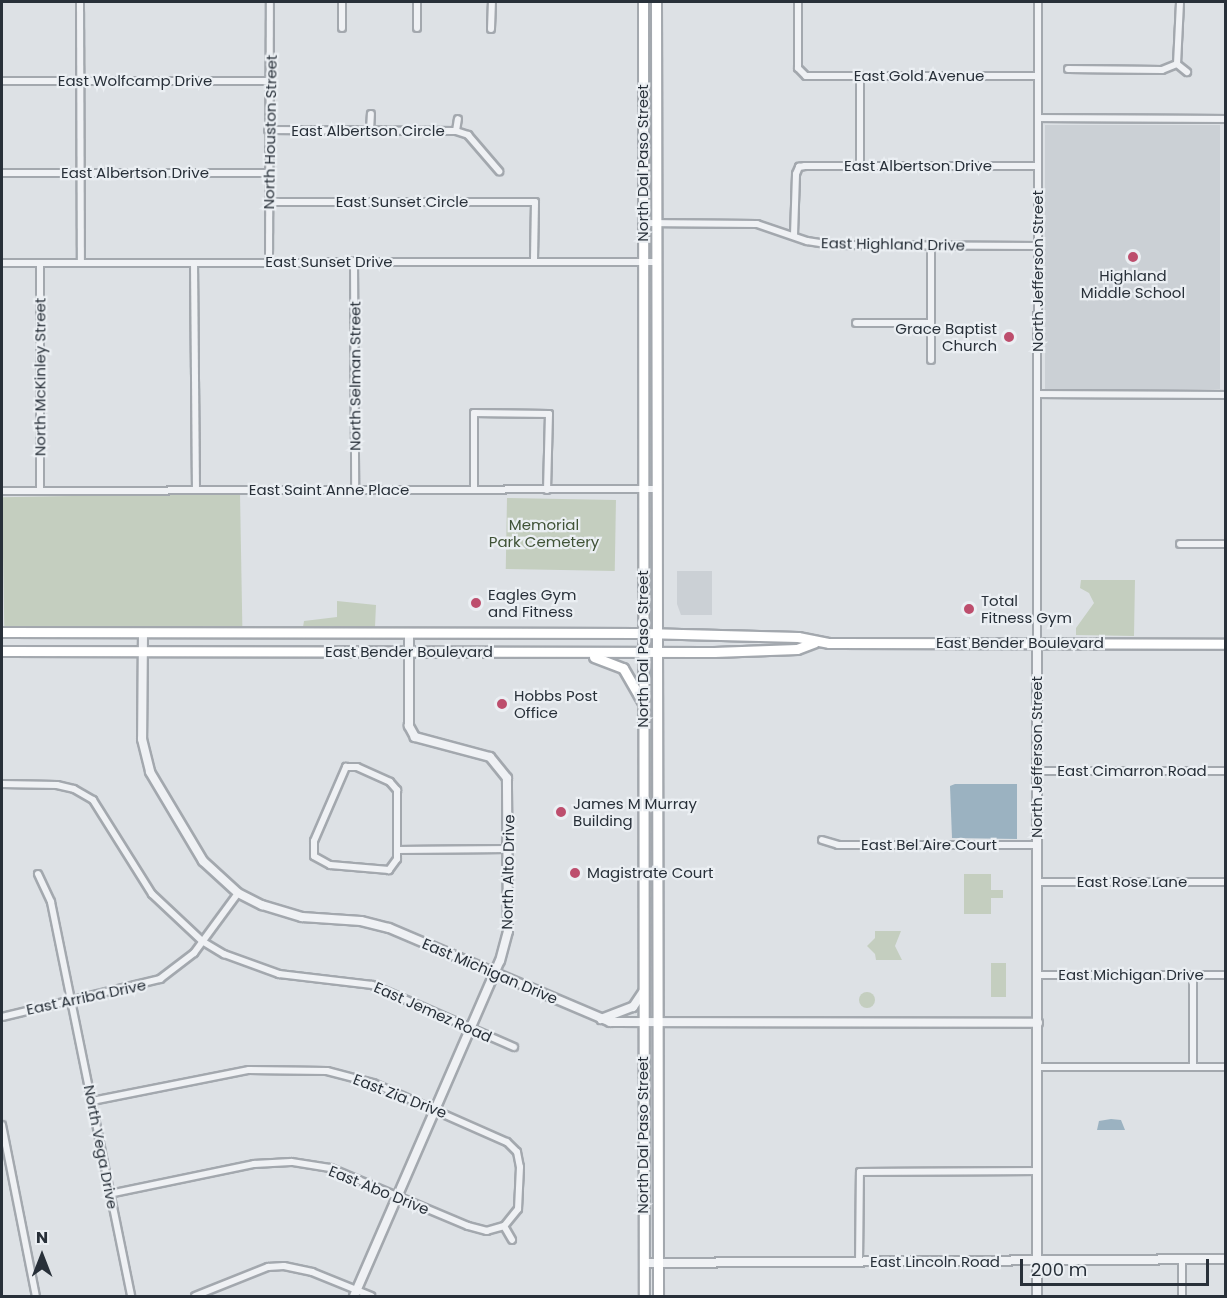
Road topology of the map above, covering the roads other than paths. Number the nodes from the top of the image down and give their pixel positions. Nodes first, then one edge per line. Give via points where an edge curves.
1 (80, 2) edge
2 (270, 2) edge
3 (342, 2) edge
4 (417, 2) edge
5 (492, 2) edge
6 (644, 2) edge
7 (656, 2) edge
8 (798, 2) edge
9 (1038, 2) edge
10 (1180, 2) edge
11 (342, 28) dead end
12 (417, 28) dead end
13 (491, 29) dead end
14 (1177, 64) junction
15 (1068, 69) dead end
16 (1187, 72) dead end
17 (860, 76) junction
18 (1038, 76) junction
19 (2, 81) edge
20 (80, 81) junction
21 (269, 81) junction
22 (371, 114) dead end
23 (1038, 118) junction
24 (458, 119) dead end
25 (1226, 119) edge
26 (268, 130) junction
27 (370, 131) junction
28 (456, 131) junction
29 (860, 166) junction
30 (1038, 166) junction
31 (499, 171) dead end
32 (2, 173) edge
33 (80, 173) junction
34 (269, 174) junction
35 (269, 202) junction
36 (644, 223) junction
37 (656, 223) junction
38 (794, 235) junction
39 (931, 246) junction
40 (1038, 246) junction
41 (354, 261) junction
42 (268, 262) junction
43 (534, 262) junction
44 (644, 262) junction
45 (656, 262) junction
46 (2, 263) edge
47 (40, 263) junction
48 (81, 263) junction
49 (194, 263) junction
50 (856, 323) dead end
51 (930, 323) junction
52 (930, 360) dead end
53 (1038, 394) junction
54 (1226, 395) edge
55 (474, 489) junction
56 (643, 489) junction
57 (657, 489) junction
58 (196, 490) junction
59 (355, 490) junction
60 (547, 490) junction
61 (2, 491) edge
62 (40, 491) junction
63 (1180, 544) dead end
64 (1226, 544) edge
65 (2, 632) edge
66 (143, 633) junction
67 (409, 633) junction
68 (536, 633) junction
69 (643, 633) junction
70 (657, 633) junction
71 (815, 642) junction
72 (1037, 643) junction
73 (1226, 644) edge
74 (2, 651) edge
75 (142, 651) junction
76 (409, 652) junction
77 (584, 652) junction
78 (643, 652) junction
79 (657, 652) junction
80 (532, 653) junction
81 (643, 704) junction
82 (1038, 771) junction
83 (1226, 771) edge
84 (2, 784) edge
85 (822, 840) dead end
86 (1037, 845) junction
87 (509, 849) junction
88 (397, 850) junction
89 (38, 874) dead end
90 (1038, 882) junction
91 (1226, 882) edge
92 (238, 893) junction
93 (202, 941) junction
94 (495, 973) junction
95 (1038, 975) junction
96 (1193, 975) junction
97 (1226, 975) edge
98 (644, 992) junction
99 (72, 998) junction
100 (2, 1017) edge
101 (602, 1019) junction
102 (1038, 1023) junction
103 (644, 1024) junction
104 (657, 1024) junction
105 (469, 1028) junction
106 (514, 1047) dead end
107 (1193, 1066) junction
108 (1038, 1067) junction
109 (1226, 1067) edge
110 (92, 1101) junction
111 (434, 1108) junction
112 (2, 1125) edge
113 (1038, 1171) junction
114 (109, 1194) junction
115 (396, 1196) junction
116 (504, 1226) junction
117 (512, 1240) dead end
118 (1226, 1258) edge
119 (1038, 1262) junction
120 (1182, 1262) junction
121 (644, 1263) junction
122 (658, 1263) junction
123 (859, 1263) junction
124 (356, 1293) edge
125 (36, 1296) edge
126 (131, 1296) edge
127 (195, 1296) edge
128 (371, 1296) edge
129 (644, 1296) edge
130 (658, 1296) edge
131 (1037, 1296) edge
132 (1182, 1296) edge

1 - 20 street
2 - 21 street, North Houston Street
3 - 11 street
4 - 12 street
5 - 13 street
6 - 36 main road, North Dal Paso Street
7 - 37 main road, North Dal Paso Street
8 - 17 street, East Gold Avenue via 801,73
9 - 18 street, North Jefferson Street
10 - 14 street
14 - 15 street via 1162,70
14 - 16 street
17 - 18 street, East Gold Avenue
17 - 29 street
18 - 23 street, North Jefferson Street
19 - 20 street, East Wolfcamp Drive
20 - 21 street, East Wolfcamp Drive
20 - 33 street
21 - 26 street, North Houston Street
22 - 27 street
23 - 25 street
23 - 30 street, North Jefferson Street
24 - 28 street, East Albertson Circle
26 - 27 street, East Albertson Circle
26 - 34 street, North Houston Street
27 - 28 street, East Albertson Circle
28 - 31 street via 468,135
29 - 30 street, East Albertson Drive
29 - 38 street, East Albertson Drive via 799,167
30 - 40 street, North Jefferson Street
32 - 33 street, East Albertson Drive
33 - 34 street, East Albertson Drive
33 - 48 street
34 - 35 street, North Houston Street
35 - 42 street, North Houston Street
35 - 43 street, East Sunset Circle via 535,202
36 - 37 street, East Highland Drive
36 - 44 main road, North Dal Paso Street
37 - 38 street, East Highland Drive via 757,224
37 - 45 main road, North Dal Paso Street
38 - 39 street, East Highland Drive via 833,245
39 - 40 street, East Highland Drive
39 - 51 street
40 - 53 street, North Jefferson Street
41 - 42 street, East Sunset Drive
41 - 43 street, East Sunset Drive
41 - 59 street, North Selman Street
42 - 49 street, East Sunset Drive
43 - 44 street, East Sunset Drive
44 - 45 street, East Sunset Drive
44 - 56 main road, North Dal Paso Street
45 - 57 main road, North Dal Paso Street
46 - 47 street, East Sunset Drive
47 - 48 street, East Sunset Drive
47 - 62 street, North McKinley Street
48 - 49 street, East Sunset Drive
49 - 58 street
50 - 51 street
51 - 52 street
53 - 54 street
53 - 72 street, North Jefferson Street
55 - 59 street, East Saint Anne Place
55 - 60 street, East Saint Anne Place
55 - 60 street via 474,413 549,414
56 - 57 street, East Saint Anne Place
56 - 60 street, East Saint Anne Place
56 - 69 main road, North Dal Paso Street
57 - 70 main road, North Dal Paso Street
58 - 59 street, East Saint Anne Place
58 - 62 street, East Saint Anne Place
61 - 62 street, East Saint Anne Place
63 - 64 street
65 - 66 main road, East Bender Boulevard
66 - 67 main road, East Bender Boulevard
66 - 75 street, East Michigan Drive
67 - 68 main road, East Bender Boulevard
67 - 76 street, North Alto Drive
68 - 69 main road, East Bender Boulevard
68 - 80 main road
69 - 70 main road, East Bender Boulevard
69 - 78 main road, North Dal Paso Street
70 - 71 main road, East Bender Boulevard via 798,637
70 - 79 main road, North Dal Paso Street
71 - 72 main road, East Bender Boulevard
71 - 79 main road, East Bender Boulevard via 797,649
72 - 73 main road, East Bender Boulevard
72 - 82 street, North Jefferson Street
74 - 75 main road, East Bender Boulevard
75 - 76 main road, East Bender Boulevard
75 - 92 street, East Michigan Drive via 142,739 150,772 195,850
76 - 80 main road, East Bender Boulevard
76 - 87 street, North Alto Drive via 412,732 423,742 477,751 501,768 509,789
77 - 78 main road, East Bender Boulevard
77 - 80 main road, East Bender Boulevard
77 - 81 main road via 623,668
78 - 79 main road, East Bender Boulevard
78 - 81 main road, North Dal Paso Street
79 - 104 main road, North Dal Paso Street
81 - 98 main road, North Dal Paso Street
82 - 83 street, East Cimarron Road
82 - 86 street, North Jefferson Street
84 - 93 street, East Jemez Road via 57,785 93,800 152,894
85 - 86 street, East Bel Aire Court via 838,845
86 - 90 street, North Jefferson Street
87 - 88 street
87 - 94 street, North Alto Drive via 508,931
88 - 88 street via 397,859 389,870 330,865 314,856 314,841 346,766 382,778 397,790
89 - 99 street, North Vega Drive via 51,902
90 - 91 street, East Rose Lane
90 - 95 street, North Jefferson Street
92 - 93 street, East Arriba Drive
92 - 94 street, East Michigan Drive via 272,909 302,917 361,921 389,928
93 - 99 street, East Arriba Drive via 181,966 160,979
93 - 105 street, East Jemez Road via 262,970 372,985
94 - 101 street, East Michigan Drive
94 - 105 street, North Alto Drive
95 - 96 street, East Michigan Drive
95 - 102 street, North Jefferson Street
96 - 97 street, East Michigan Drive
96 - 107 street
98 - 101 street via 633,1007
98 - 103 main road, North Dal Paso Street
99 - 100 street, East Arriba Drive
99 - 110 street, North Vega Drive
101 - 103 street, East Michigan Drive
102 - 104 street, East Michigan Drive
102 - 108 street, North Jefferson Street
103 - 104 street, East Michigan Drive
103 - 121 main road, North Dal Paso Street
104 - 122 main road, North Dal Paso Street
105 - 106 street, East Jemez Road
105 - 111 street, North Alto Drive
107 - 108 street
107 - 109 street
108 - 113 street, North Jefferson Street
110 - 111 street, East Zia Drive via 236,1072 289,1068 356,1077
110 - 114 street, North Vega Drive
111 - 115 street, North Alto Drive
111 - 116 street, East Zia Drive via 513,1146 519,1158 521,1191 518,1209
112 - 125 street
113 - 119 street, North Jefferson Street
113 - 123 street via 860,1172
114 - 115 street, East Abo Drive via 254,1164 291,1162 330,1168
114 - 126 street, North Vega Drive
115 - 116 street, East Abo Drive via 478,1229
115 - 124 street, North Alto Drive
116 - 117 street
118 - 120 street, East Lincoln Road
119 - 120 street, East Lincoln Road
119 - 123 street, East Lincoln Road
119 - 131 street, North Jefferson Street
120 - 132 street
121 - 122 street, East Lincoln Road
121 - 129 main road, North Dal Paso Street
122 - 123 street, East Lincoln Road
122 - 130 main road, North Dal Paso Street
124 - 127 street via 301,1268 276,1266
124 - 128 street

